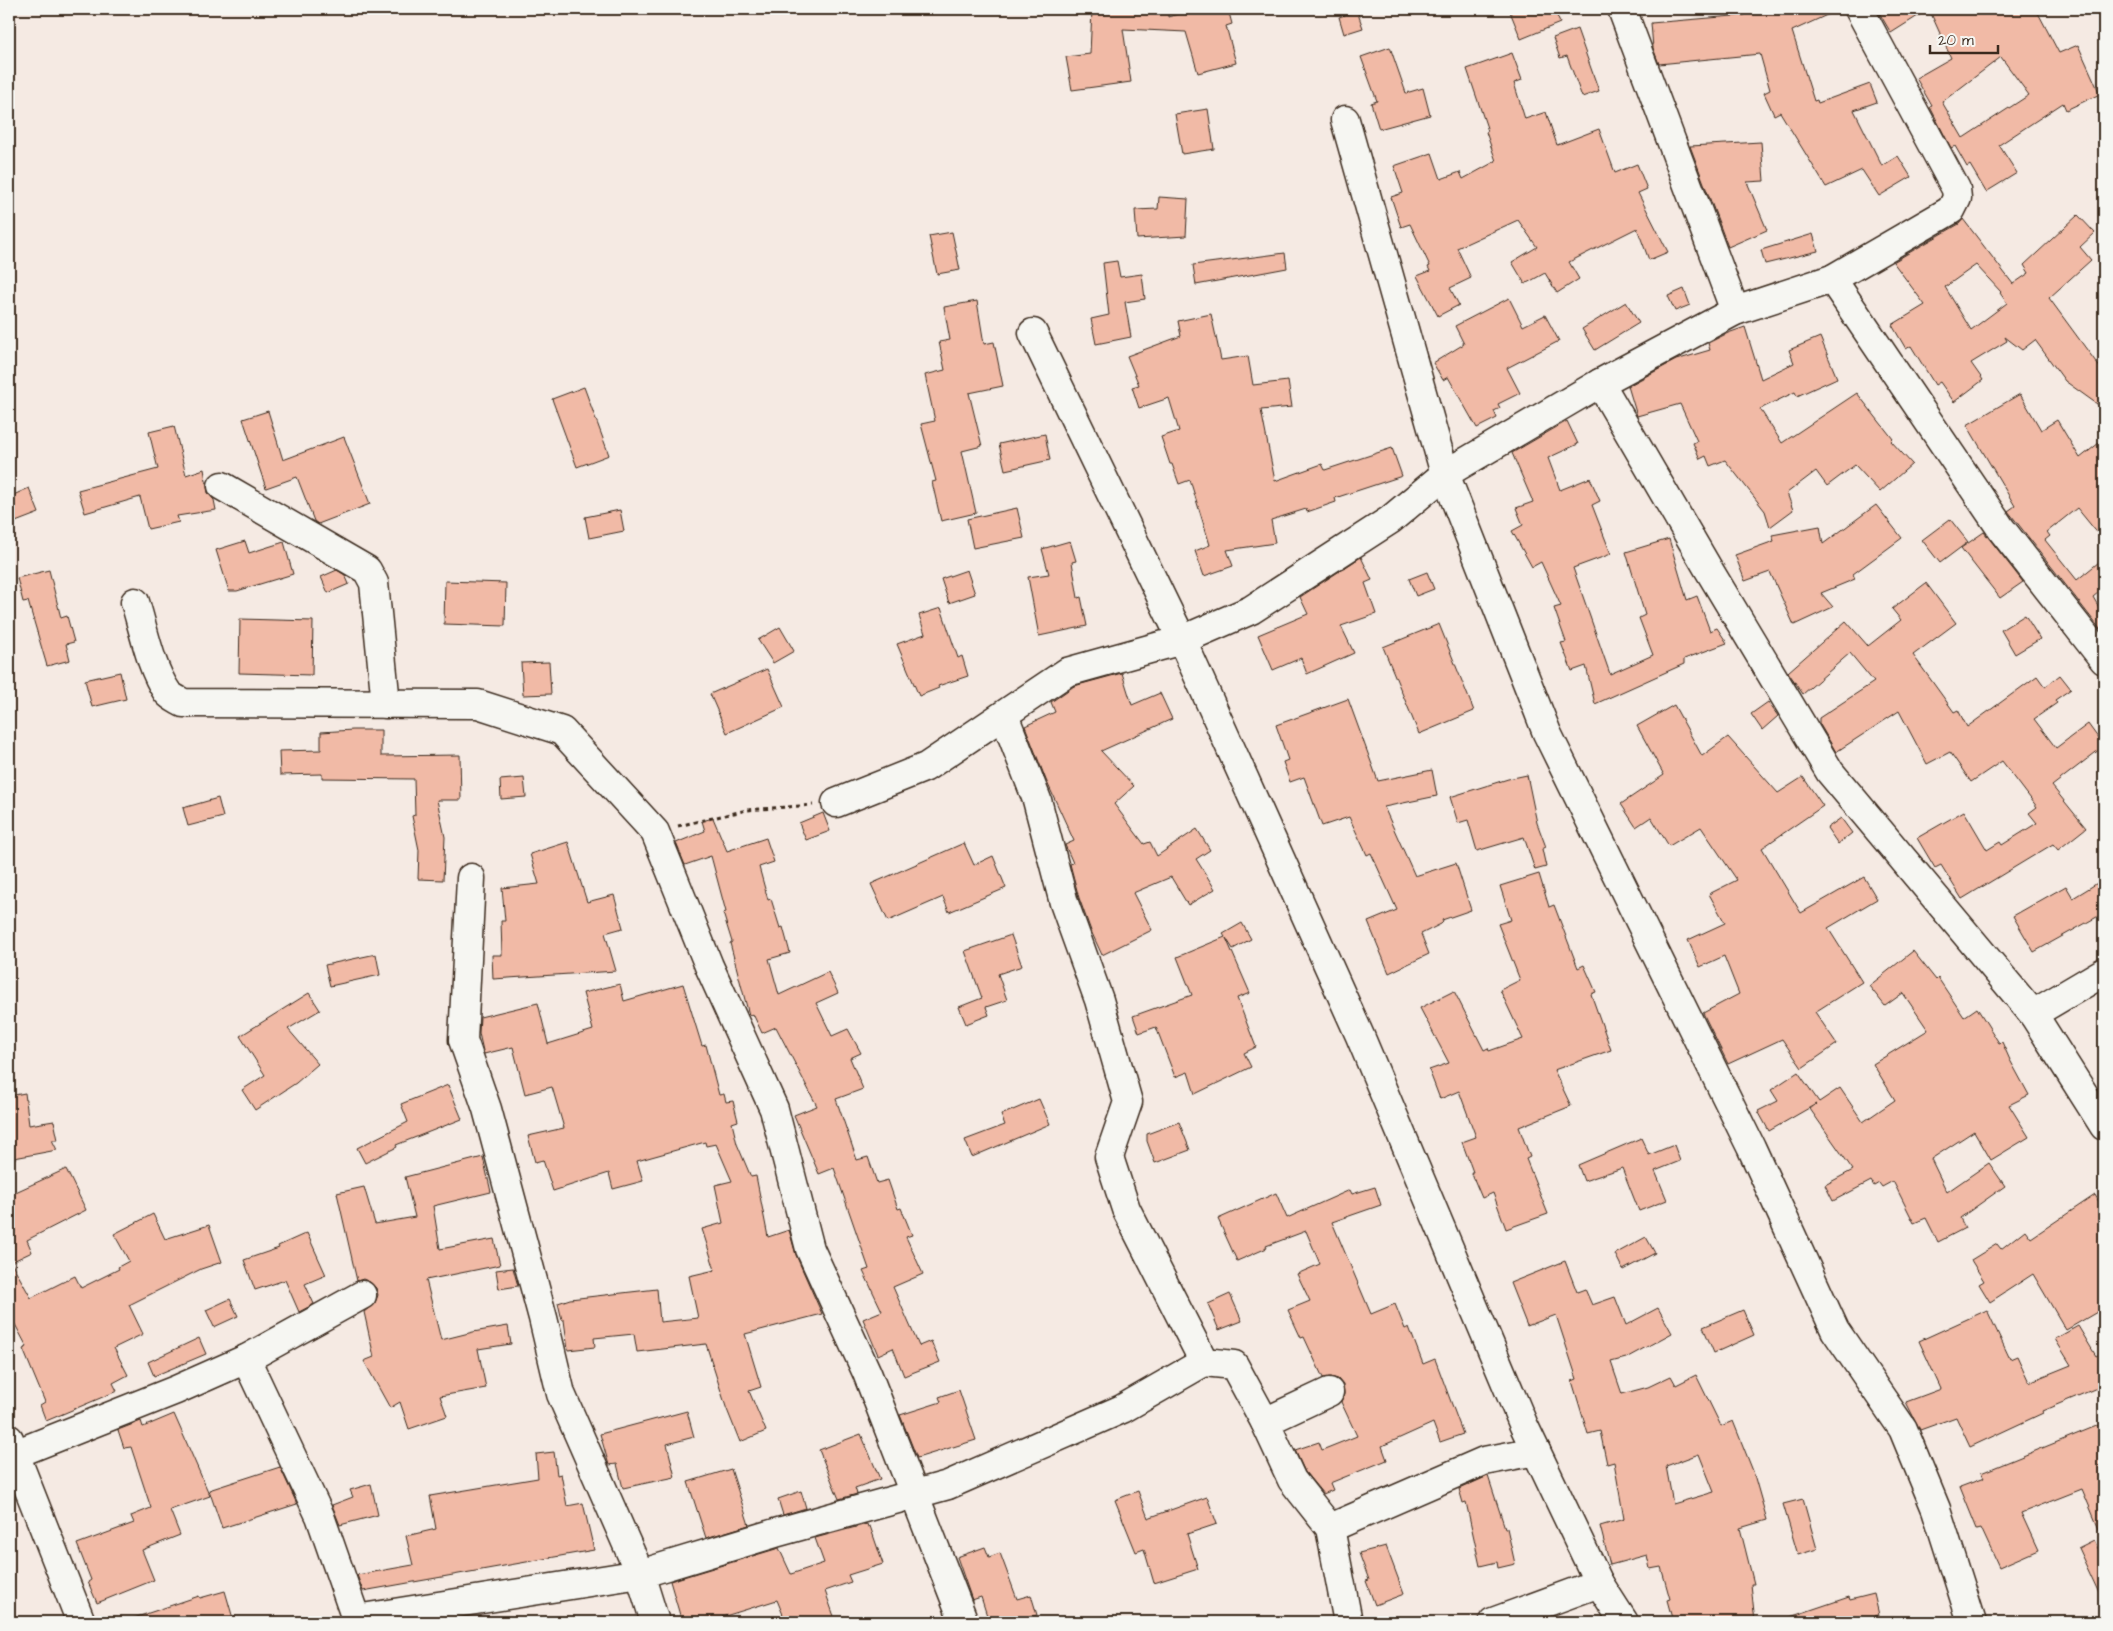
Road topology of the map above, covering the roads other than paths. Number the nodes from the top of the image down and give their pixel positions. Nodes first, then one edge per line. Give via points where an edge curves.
1 (1622, 9) edge
2 (1859, 9) edge
3 (1345, 120) dead end
4 (1832, 279) junction
5 (1735, 311) junction
6 (1033, 333) dead end
7 (1600, 383) junction
8 (1445, 474) junction
9 (222, 486) dead end
10 (135, 602) dead end
11 (1182, 640) junction
12 (2104, 660) edge
13 (386, 704) junction
14 (1004, 715) junction
15 (836, 804) road end
16 (471, 878) dead end
17 (2104, 972) edge
18 (2032, 1014) junction
19 (2104, 1126) edge
20 (362, 1295) dead end
21 (246, 1359) junction
22 (1204, 1362) junction
23 (1329, 1392) dead end
24 (1265, 1422) junction
25 (12, 1446) edge
26 (1536, 1451) junction
27 (914, 1494) junction
28 (1330, 1528) junction
29 (640, 1574) junction
30 (1599, 1582) junction
31 (356, 1621) edge
32 (81, 1622) edge
33 (655, 1622) edge
34 (964, 1622) edge
35 (1348, 1622) edge
36 (1493, 1622) edge
37 (1624, 1622) edge
38 (1972, 1622) edge

1 - 5 street
2 - 4 street via 1951,180 1957,198 1951,210
3 - 8 street
4 - 5 street
4 - 12 street via 2002,530
5 - 7 street
6 - 11 street
7 - 8 street
7 - 18 street via 1830,772
8 - 11 street via 1390,520 1251,610
8 - 38 street via 1547,733 1751,1146 1835,1330 1902,1429 1936,1509
9 - 13 street via 367,570 374,583
10 - 13 street via 159,675 168,694 183,704
11 - 14 street via 1067,672
11 - 26 street via 1360,1036
13 - 27 street via 478,704 562,731 655,832 709,966 774,1109 810,1249 867,1373
14 - 15 street via 926,767
14 - 22 street via 1038,800 1064,903 1099,1000 1128,1102 1109,1157 1126,1209
16 - 29 street via 464,1040 490,1118 561,1394
17 - 18 street
18 - 19 street
20 - 21 street
21 - 25 street via 176,1390
21 - 31 street via 320,1516
22 - 24 street via 1234,1365
22 - 27 street via 1122,1409 948,1485
23 - 24 street
24 - 28 street via 1292,1480
25 - 32 street
26 - 28 street via 1484,1461
26 - 30 street
27 - 29 street
27 - 34 street
28 - 35 street
29 - 31 street
29 - 33 street
30 - 36 street
30 - 37 street

